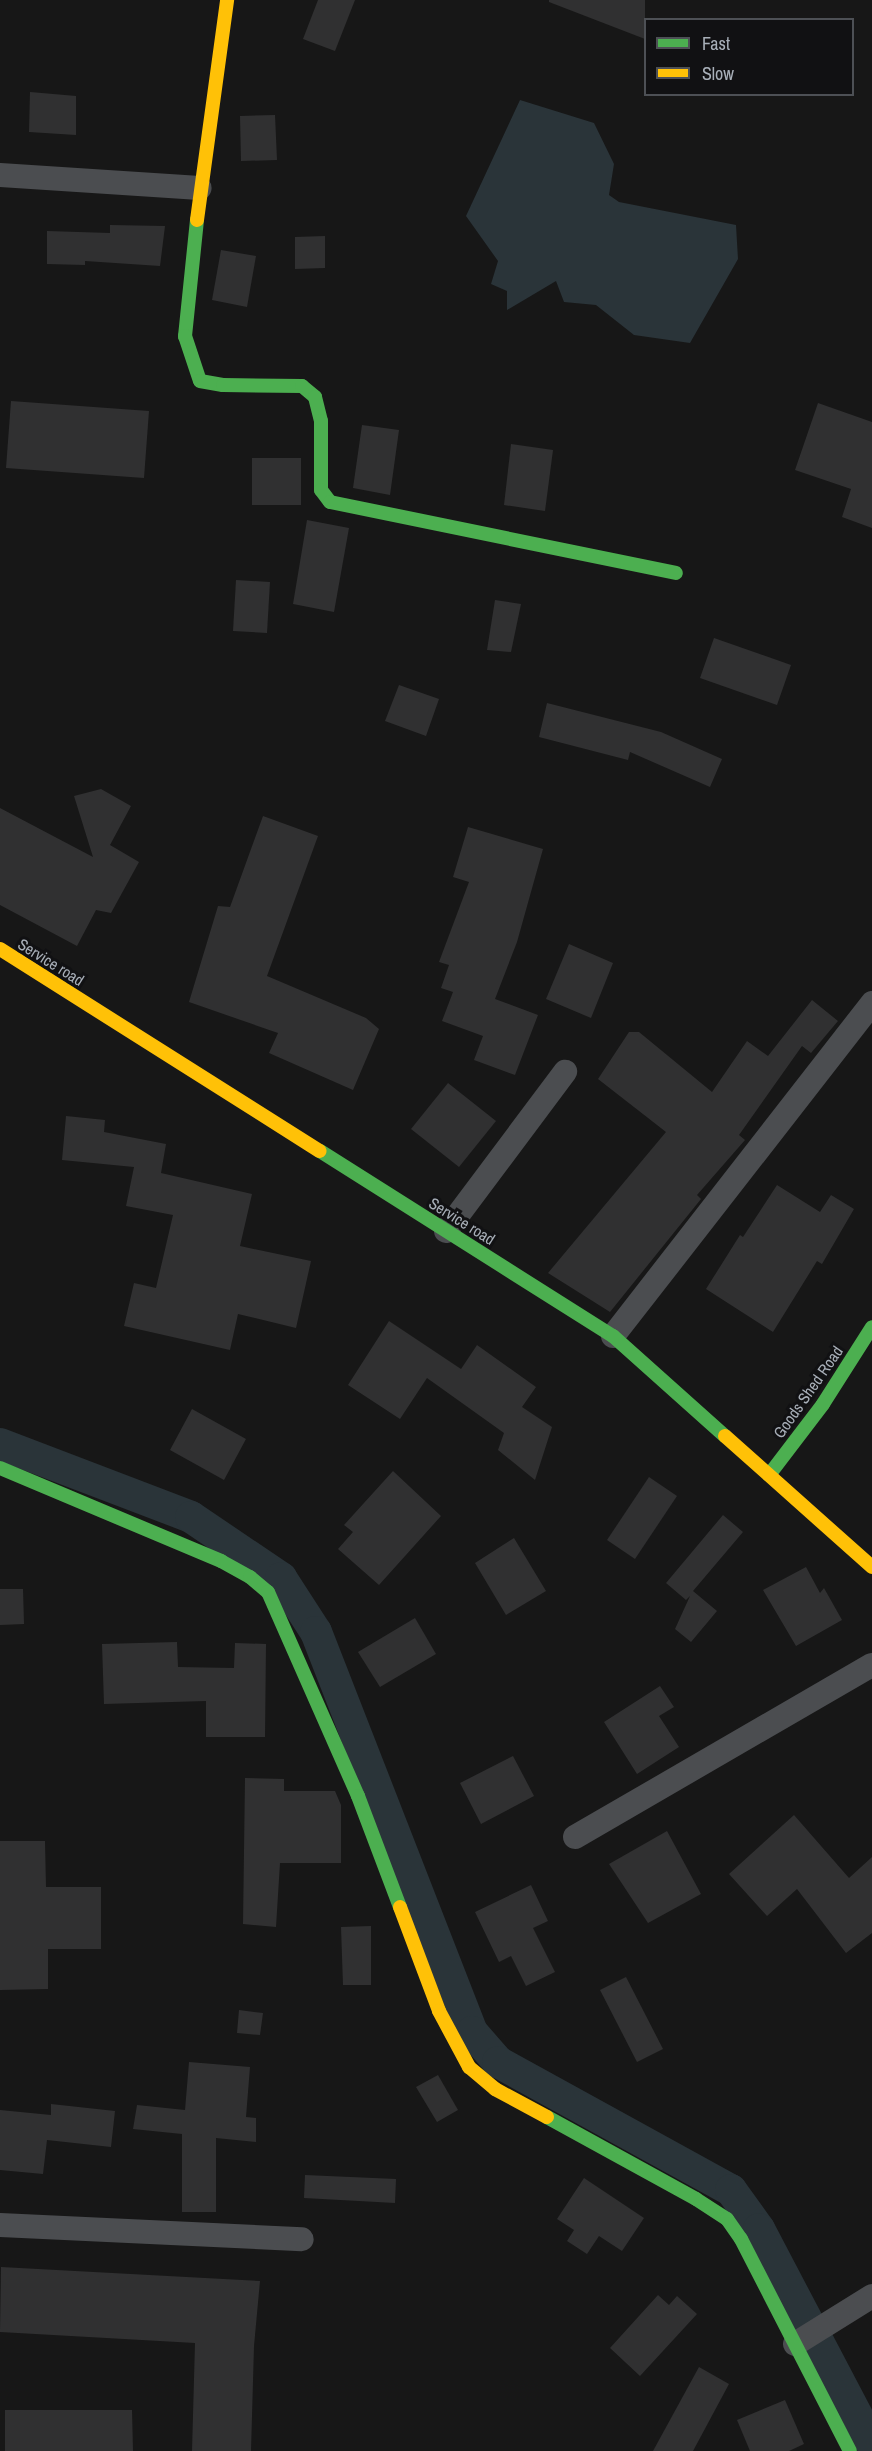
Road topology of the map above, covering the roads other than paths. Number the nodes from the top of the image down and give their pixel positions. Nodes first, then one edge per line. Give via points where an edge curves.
1 (227, 0) edge
2 (0, 175) edge
3 (200, 188) junction
4 (676, 573) dead end
5 (0, 949) edge
6 (872, 1003) edge
7 (565, 1072) dead end
8 (446, 1231) junction
9 (872, 1327) edge
10 (613, 1336) junction
11 (0, 1468) edge
12 (769, 1475) junction
13 (872, 1567) edge
14 (872, 1665) edge
15 (575, 1837) dead end
16 (0, 2225) edge
17 (302, 2239) dead end
18 (865, 2300) edge
19 (798, 2342) junction
20 (850, 2451) edge

1 - 3 street
2 - 3 street
3 - 4 street via 185,336 195,370 200,381 302,386 315,397 321,421 321,490 330,502
5 - 8 street, Service road
6 - 10 street
7 - 8 street
8 - 10 street, Service road
9 - 12 street, Goods Shed Road via 823,1404
10 - 12 street, Service road
11 - 19 street via 221,1561 268,1592 358,1796 439,2011 470,2067 495,2089 727,2219
12 - 13 street, Service road
14 - 15 street
16 - 17 street
18 - 19 street
19 - 20 street

